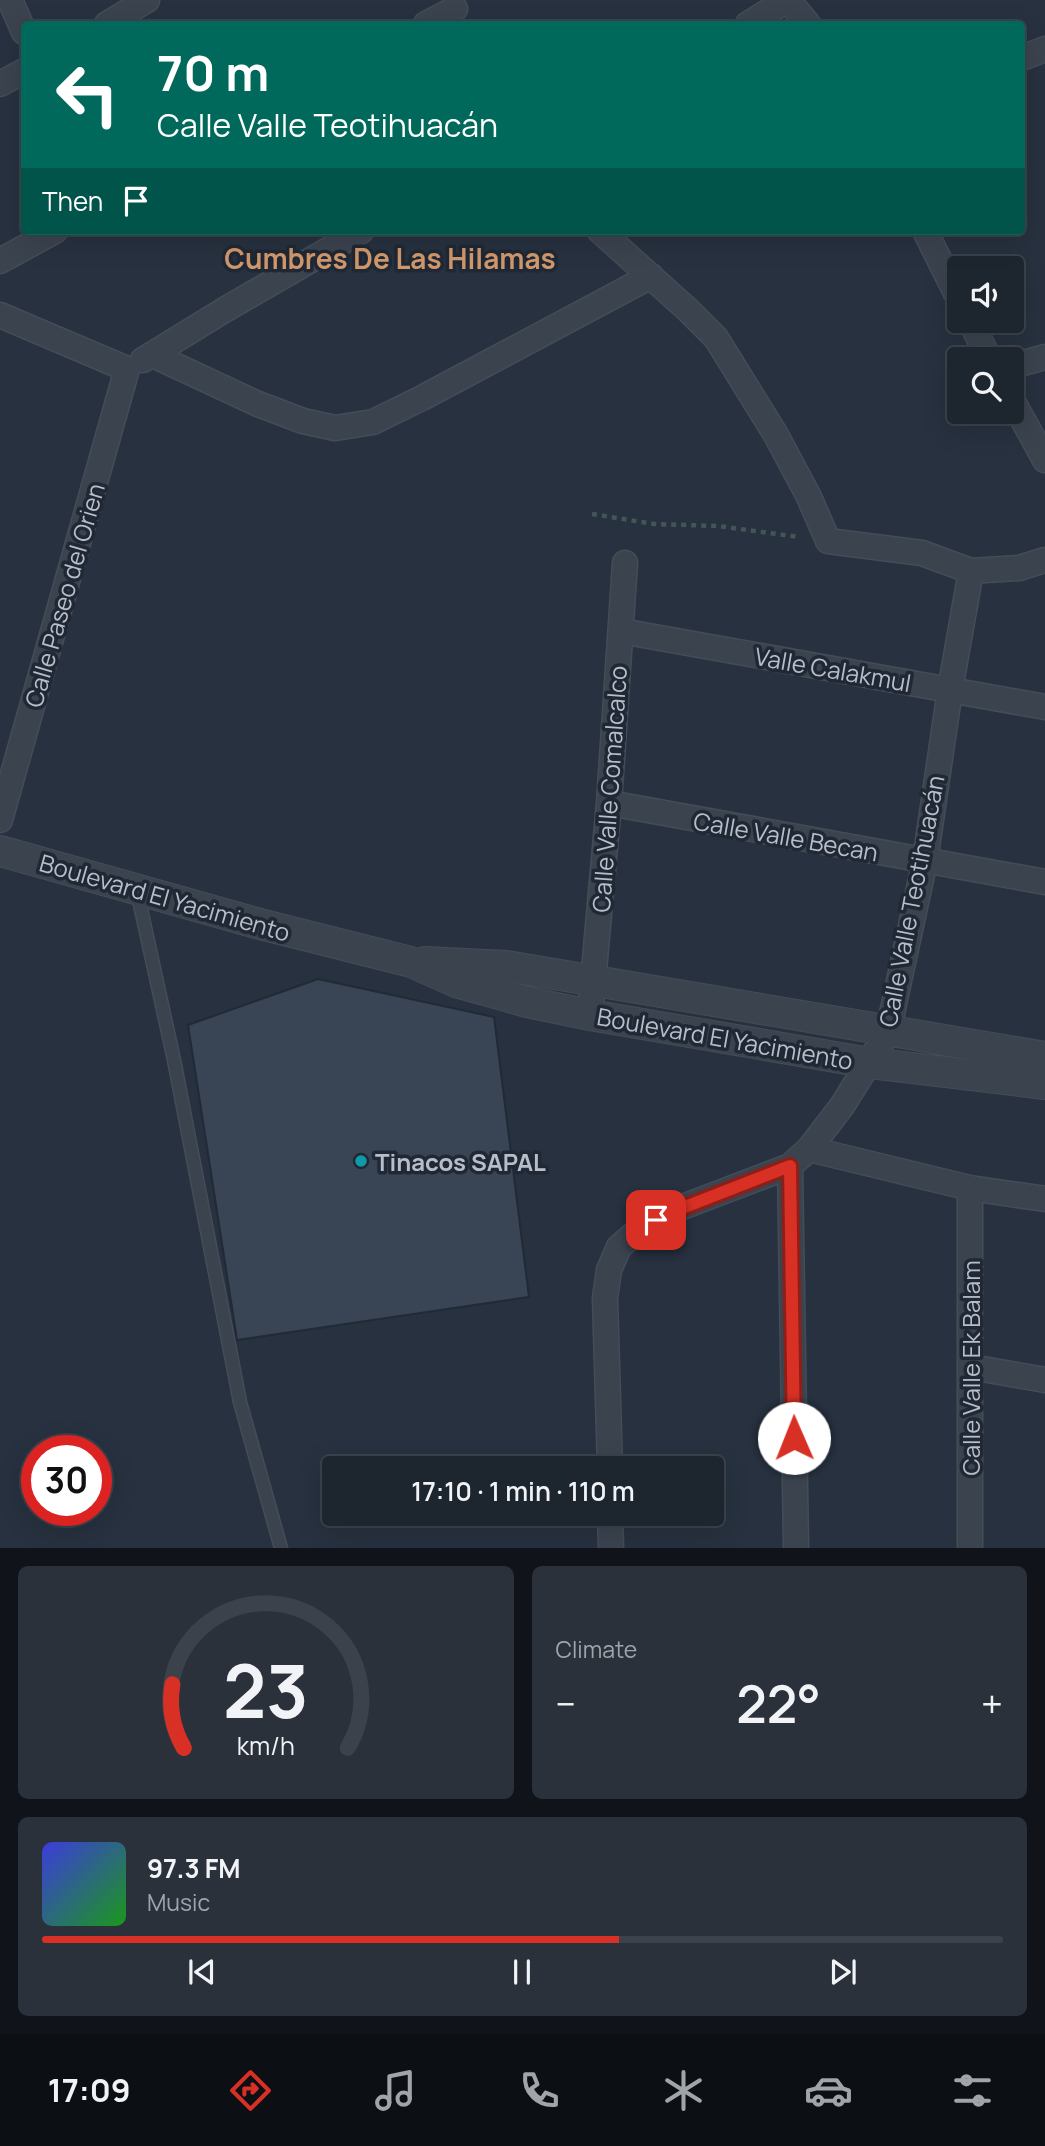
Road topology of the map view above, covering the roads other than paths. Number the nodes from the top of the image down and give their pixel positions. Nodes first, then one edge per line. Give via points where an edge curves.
1 (10, 0) edge
2 (147, 0) edge
3 (787, 0) edge
4 (454, 9) dead end
5 (114, 21) edge
6 (432, 21) edge
7 (753, 21) edge
8 (805, 21) edge
9 (21, 25) edge
10 (1045, 49) edge
11 (1025, 57) edge
12 (21, 73) edge
13 (0, 84) edge
14 (48, 235) edge
15 (354, 235) edge
16 (605, 235) edge
17 (927, 235) edge
18 (0, 261) edge
19 (947, 275) edge
20 (651, 276) junction
21 (0, 315) edge
22 (153, 355) junction
23 (1045, 358) edge
24 (1024, 363) edge
25 (127, 369) junction
26 (1024, 422) edge
27 (1045, 460) edge
28 (1045, 560) edge
29 (625, 563) dead end
30 (971, 571) junction
31 (621, 631) junction
32 (950, 690) junction
33 (1045, 707) edge
34 (609, 803) junction
35 (0, 820) edge
36 (0, 850) edge
37 (925, 861) junction
38 (1045, 882) edge
39 (137, 891) junction
40 (411, 962) junction
41 (594, 981) junction
42 (590, 1015) junction
43 (888, 1032) junction
44 (1045, 1057) edge
45 (870, 1063) junction
46 (1045, 1084) edge
47 (809, 1149) junction
48 (790, 1166) junction
49 (970, 1188) junction
50 (1045, 1199) edge
51 (971, 1367) junction
52 (1045, 1380) edge
53 (610, 1456) edge
54 (611, 1526) edge
55 (281, 1548) edge
56 (611, 1548) edge
57 (796, 1548) edge
58 (970, 1548) edge

1 - 9 street
2 - 5 street
3 - 7 street
3 - 8 street
4 - 6 street
10 - 11 street
12 - 13 street
14 - 18 street
15 - 22 street
16 - 20 street
17 - 19 street
20 - 22 street via 422,398 373,422 348,426 303,422
20 - 30 street via 716,338 736,367 809,497 828,541 922,553
21 - 25 street
22 - 25 street
23 - 24 street
25 - 35 street, Calle Paseo del Orien
26 - 27 street
28 - 30 street via 1019,568
29 - 31 street, Calle Valle Comalcalco
30 - 32 street, Calle Valle Teotihuacán
31 - 32 street, Valle Calakmul
31 - 34 street, Calle Valle Comalcalco
32 - 33 street, Valle Calakmul
32 - 37 street, Calle Valle Teotihuacán
34 - 37 street, Calle Valle Becan
34 - 41 street, Calle Valle Comalcalco
36 - 39 street, Boulevard El Yacimiento
37 - 38 street, Calle Valle Becan
37 - 43 street, Calle Valle Teotihuacán
39 - 40 street, Boulevard El Yacimiento
39 - 55 lane via 240,1402
40 - 41 street, Boulevard El Yacimiento via 507,967
40 - 42 street, Boulevard El Yacimiento via 486,992
41 - 42 street, Calle Valle Comalcalco
41 - 43 street, Boulevard El Yacimiento
42 - 45 street, Boulevard El Yacimiento
43 - 44 street, Boulevard El Yacimiento
43 - 45 street, Calle Valle Teotihuacán
45 - 46 street, Boulevard El Yacimiento
45 - 47 street, Calle Valle Teotihuacán
47 - 48 street, Calle Valle Teotihuacán
47 - 49 street
48 - 53 street, Calle Valle Teotihuacán via 672,1212 639,1229 619,1247 609,1270 605,1298
48 - 57 street
49 - 50 street
49 - 51 street, Calle Valle Ek Balam
51 - 52 street
51 - 58 street, Calle Valle Ek Balam
54 - 56 street

